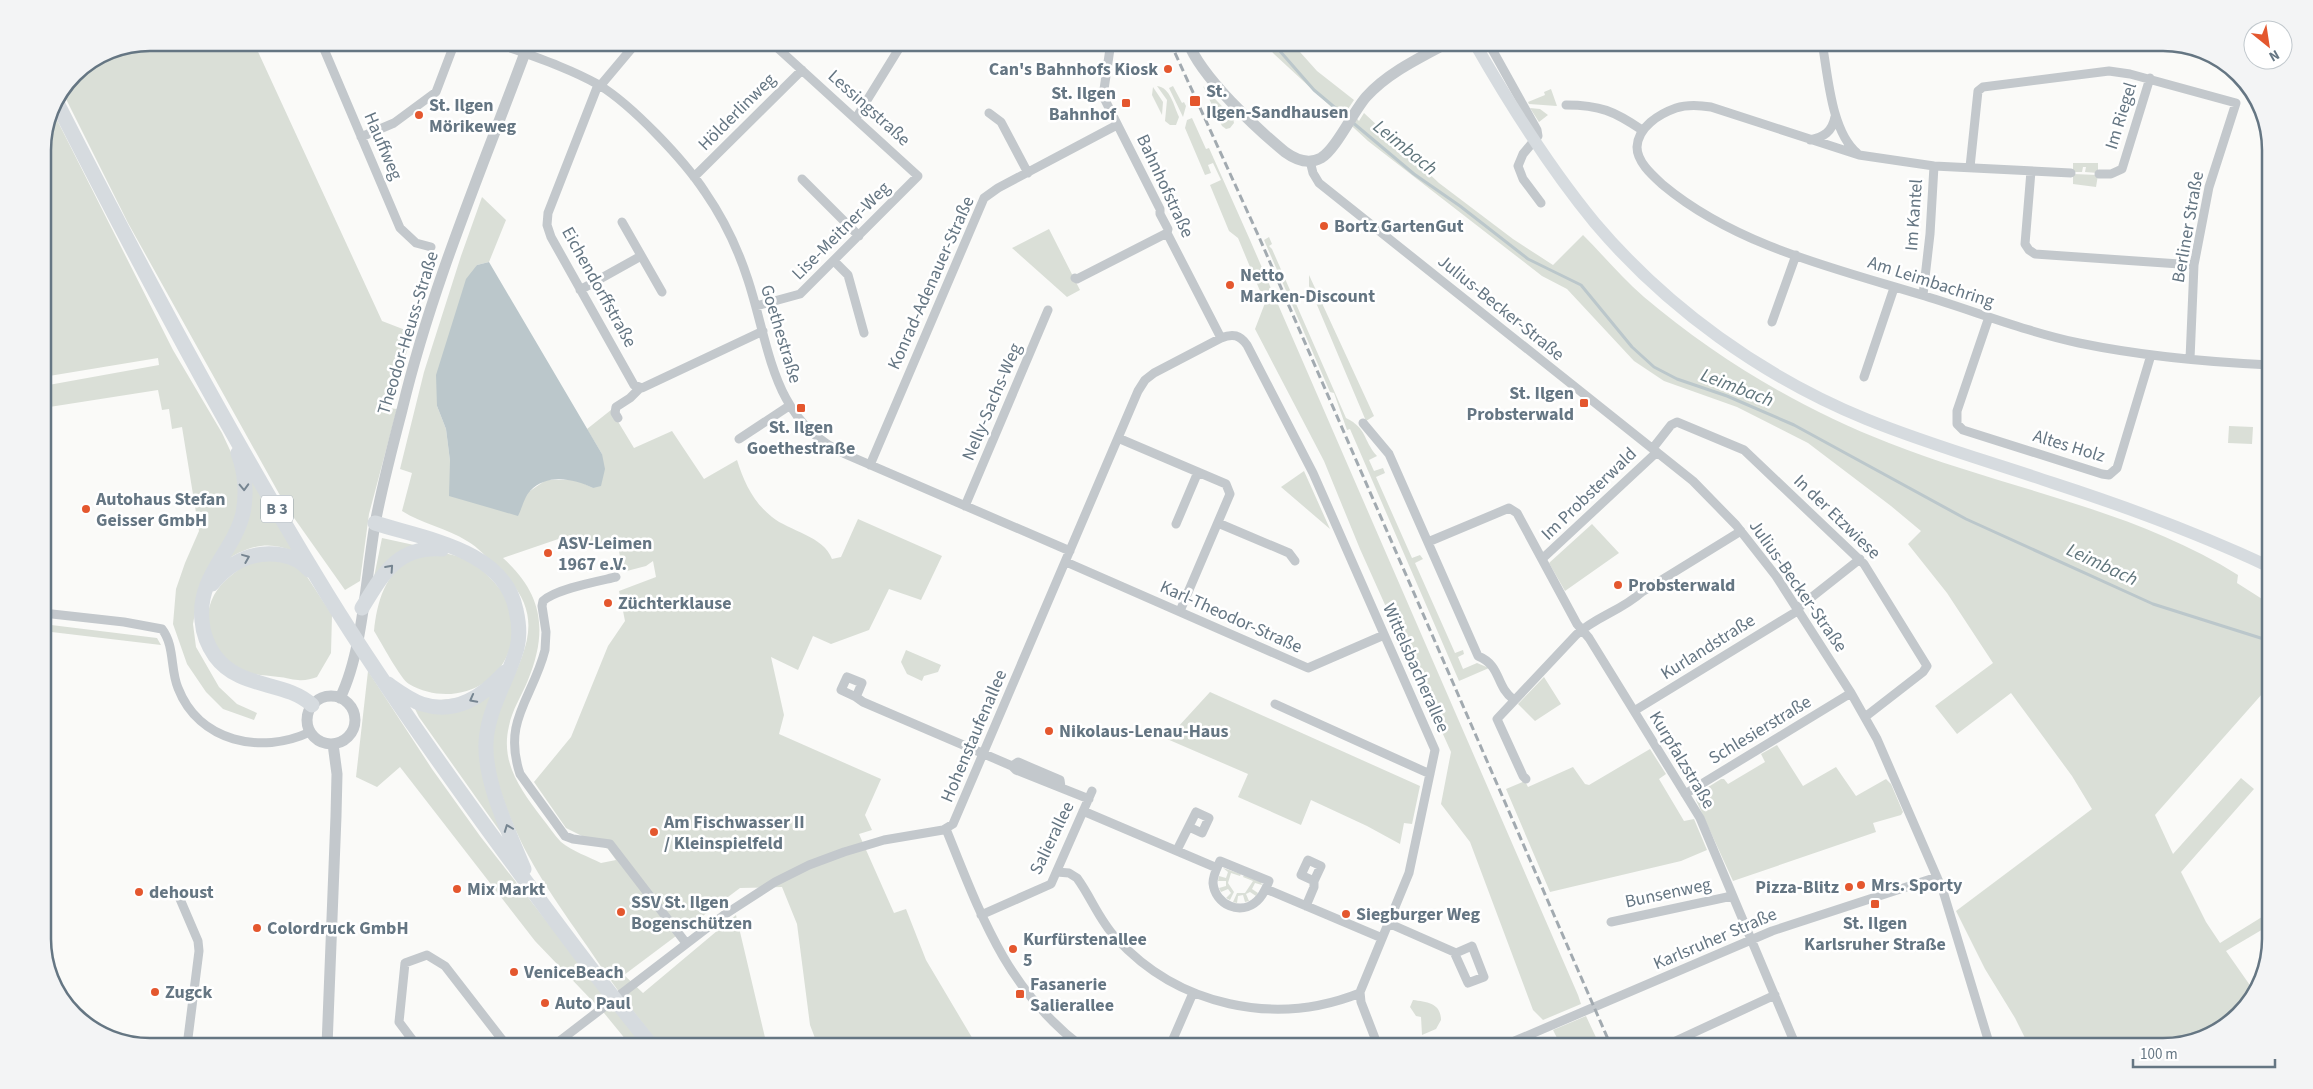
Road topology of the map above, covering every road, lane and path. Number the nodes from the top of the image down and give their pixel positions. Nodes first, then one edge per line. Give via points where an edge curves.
1 (325, 51) edge
2 (452, 51) edge
3 (525, 51) edge
4 (532, 51) edge
5 (629, 51) edge
6 (781, 51) edge
7 (897, 51) edge
8 (1110, 51) edge
9 (1193, 51) edge
10 (1433, 51) edge
11 (1479, 51) edge
12 (1493, 51) edge
13 (1824, 51) edge
14 (802, 70) junction
15 (2150, 78) junction
16 (599, 85) junction
17 (1566, 105) dead end
18 (60, 109) edge
19 (989, 113) dead end
20 (1836, 115) junction
21 (856, 118) junction
22 (1117, 125) junction
23 (1642, 130) junction
24 (361, 137) junction
25 (1810, 140) junction
26 (1859, 155) junction
27 (1310, 161) junction
28 (1934, 166) junction
29 (1970, 167) junction
30 (2031, 171) junction
31 (1028, 172) junction
32 (2071, 173) dead end
33 (2099, 174) dead end
34 (694, 177) junction
35 (802, 179) dead end
36 (915, 180) joint
37 (1541, 203) dead end
38 (622, 222) dead end
39 (1167, 233) junction
40 (859, 236) junction
41 (431, 247) dead end
42 (1796, 255) junction
43 (641, 256) junction
44 (834, 261) junction
45 (2194, 265) junction
46 (1075, 278) dead end
47 (1894, 288) junction
48 (580, 290) junction
49 (662, 292) dead end
50 (1923, 295) junction
51 (756, 306) junction
52 (1048, 310) dead end
53 (1988, 317) junction
54 (1772, 322) dead end
55 (763, 331) junction
56 (864, 333) dead end
57 (1221, 338) junction
58 (2151, 356) junction
59 (2190, 359) junction
60 (2262, 364) edge
61 (1864, 377) dead end
62 (639, 389) junction
63 (789, 406) junction
64 (618, 418) dead end
65 (228, 423) junction
66 (1363, 423) dead end
67 (1118, 438) junction
68 (739, 439) dead end
69 (1655, 450) junction
70 (870, 465) junction
71 (1198, 472) junction
72 (965, 506) junction
73 (375, 523) junction
74 (1218, 523) junction
75 (1176, 524) dead end
76 (1741, 532) junction
77 (1428, 542) junction
78 (464, 551) junction
79 (1070, 551) junction
80 (1542, 559) junction
81 (1860, 559) junction
82 (1295, 561) dead end
83 (1066, 562) junction
84 (2262, 563) edge
85 (616, 577) dead end
86 (328, 595) junction
87 (201, 604) junction
88 (362, 608) junction
89 (1799, 609) junction
90 (1180, 611) junction
91 (51, 614) edge
92 (1582, 629) junction
93 (1384, 635) junction
94 (509, 667) junction
95 (381, 678) junction
96 (1851, 693) junction
97 (856, 697) dead end
98 (340, 698) junction
99 (1514, 700) junction
100 (1275, 704) dead end
101 (312, 705) junction
102 (1634, 712) junction
103 (1865, 717) junction
104 (310, 732) junction
105 (333, 744) junction
106 (984, 754) junction
107 (1430, 774) junction
108 (1526, 779) dead end
109 (1685, 794) junction
110 (1083, 811) junction
111 (1189, 827) dead end
112 (946, 829) junction
113 (1177, 850) junction
114 (1217, 868) junction
115 (1058, 872) junction
116 (1938, 878) junction
117 (1314, 881) dead end
118 (1266, 888) junction
119 (532, 890) junction
120 (1732, 896) junction
121 (180, 899) dead end
122 (1306, 906) junction
123 (981, 914) junction
124 (1611, 922) dead end
125 (1388, 923) junction
126 (1382, 938) junction
127 (1751, 940) junction
128 (686, 943) junction
129 (1456, 953) dead end
130 (1192, 993) junction
131 (1360, 993) junction
132 (1774, 995) junction
133 (616, 1006) junction
134 (189, 1038) edge
135 (327, 1038) edge
136 (411, 1038) edge
137 (502, 1038) edge
138 (566, 1038) edge
139 (645, 1038) edge
140 (1072, 1038) edge
141 (1173, 1038) edge
142 (1375, 1038) edge
143 (1522, 1038) edge
144 (1682, 1038) edge
145 (1793, 1038) edge
146 (1988, 1038) edge

1 - 24 street, Hauffweg
2 - 24 street via 436,92 394,123
3 - 73 street, Theodor-Heuss-Straße via 430,314 402,408
4 - 16 street, Goethestraße
5 - 16 street, Eichendorffstraße
6 - 14 street, Lessingstraße
7 - 21 street
8 - 22 street, Bahnhofstraße via 1103,96
9 - 27 street via 1204,71 1255,124 1289,155
10 - 27 street via 1377,86 1326,154
11 - 84 main road via 1546,159 1595,223 1670,299 1747,356 1822,400 1903,434 2138,513
12 - 37 street via 1538,130 1538,136 1518,166 1523,179
13 - 20 street
14 - 21 street, Lessingstraße
14 - 34 street, Hölderlinweg
15 - 29 street via 2109,72 1978,90
15 - 33 street, Im Riegel via 2122,169 2111,174
15 - 45 street, Berliner Straße via 2236,103 2209,187
16 - 34 street, Goethestraße via 663,141
16 - 48 street, Eichendorffstraße via 547,219 551,237
17 - 23 street via 1605,108
18 - 65 main road, B 3
19 - 31 street via 1001,122
20 - 25 street via 1830,132
20 - 26 street via 1846,143
21 - 36 street, Lessingstraße via 916,172
22 - 31 street, Konrad-Adenauer-Straße
22 - 39 street, Bahnhofstraße via 1160,209
23 - 25 street via 1676,108 1694,104
23 - 42 street, Am Leimbachring via 1638,151 1642,162 1675,194 1744,234
24 - 41 street, Hauffweg via 400,228 416,243
25 - 26 street
26 - 28 street
27 - 69 street, Julius-Becker-Straße via 1318,183
28 - 29 street
28 - 50 street, Im Kantel
29 - 30 street
30 - 32 street
30 - 45 street via 2026,244 2035,254
31 - 70 street, Konrad-Adenauer-Straße via 992,191 979,207
34 - 51 street, Goethestraße via 733,243
35 - 40 street
36 - 40 street, Lise-Meitner-Weg
38 - 43 street
39 - 46 street
39 - 57 street, Bahnhofstraße
40 - 44 street, Lise-Meitner-Weg
42 - 47 street, Am Leimbachring
42 - 54 street
43 - 48 street
43 - 49 street
44 - 51 street, Lise-Meitner-Weg via 800,294
44 - 56 street via 848,276
45 - 59 street, Berliner Straße
47 - 50 street, Am Leimbachring
47 - 61 street
48 - 62 street, Eichendorffstraße
50 - 53 street, Am Leimbachring
51 - 55 street, Goethestraße
52 - 72 street, Nelly-Sachs-Weg
53 - 58 street, Am Leimbachring via 2034,332
53 - 58 street, Altes Holz via 1957,411 1957,424 1963,430 2109,475 2117,468
55 - 62 street
55 - 63 street, Goethestraße via 774,374
57 - 67 street, Hohenstaufenallee via 1148,377 1138,391
57 - 93 street, Wittelsbacherallee via 1233,334 1248,345 1313,473
58 - 59 street, Am Leimbachring
59 - 60 street, Am Leimbachring
62 - 64 street via 616,407
63 - 68 street
63 - 70 street, Goethestraße via 822,441
65 - 86 main road, B 3
65 -> 87 main road via 242,462 245,489 242,514 210,577
66 - 77 street via 1389,454
67 - 71 street
67 - 79 street, Hohenstaufenallee
69 - 76 street, Julius-Becker-Straße via 1704,491
69 - 80 street, Im Probsterwald
69 - 81 street, In der Etzwiese via 1671,425 1679,422 1741,449
70 - 72 street, Goethestraße
71 - 74 street via 1226,484 1230,494
71 - 75 street
72 - 79 street, Goethestraße
73 - 78 main road
73 - 88 street, Theodor-Heuss-Straße
74 - 82 street via 1289,553
74 - 90 street
76 - 89 street, Julius-Becker-Straße
76 - 92 street
77 - 80 street, Kurpfalzstraße via 1509,508 1520,517
77 - 99 street via 1478,656 1491,663 1504,690
88 -> 78 main road via 380,580 399,559 424,548
78 - 94 main road via 490,567 505,584 513,600 519,634
79 - 83 street, Hohenstaufenallee
80 - 92 street, Kurpfalzstraße
81 - 89 street, Kurlandstraße
81 - 103 street, In der Etzwiese via 1927,664 1923,672
83 - 90 street, Karl-Theodor-Straße
83 - 106 street, Hohenstaufenallee
85 - 128 street via 578,586 543,601 545,650 517,720 514,739 517,765 520,774 562,832 573,839 610,844
87 -> 86 main road via 223,571 255,554 290,556 304,564
86 - 95 main road, B 3
87 - 101 main road via 204,634 215,656 230,671 254,683 295,694
88 - 98 street, Theodor-Heuss-Straße via 346,686
89 - 96 street, Julius-Becker-Straße
89 - 102 street, Kurlandstraße
90 - 93 street, Karl-Theodor-Straße via 1308,668
91 - 104 street via 162,629 170,646 178,688 186,704 214,732 238,742 259,743 281,743
92 - 99 street
92 - 102 street, Kurpfalzstraße
93 - 107 street, Wittelsbacherallee via 1435,750
94 -> 95 main road via 483,694 454,707 422,704
119 -> 94 main road via 501,811 486,756 487,730
95 - 119 main road, B 3
96 - 103 street, Julius-Becker-Straße
96 - 109 street, Schlesierstraße
97 - 106 street
98 - 101 street via 325,697
98 - 105 street via 352,708 355,724 348,738
99 - 108 street via 1497,718
100 - 107 street
101 - 104 street via 307,718
102 - 109 street, Kurpfalzstraße
103 - 116 street, Julius-Becker-Straße via 1890,764
104 - 105 street via 322,743
105 - 135 street via 336,816
106 - 110 street, Salierallee via 1012,766 1018,762 1060,780 1062,787 1090,795
106 - 112 street, Hohenstaufenallee via 956,820
107 - 125 street, Wittelsbacherallee via 1409,874
109 - 120 street, Kurpfalzstraße via 1700,818
110 - 113 street
110 - 115 street, Salierallee
111 - 113 street
112 - 123 street
112 - 128 street, Hohenstaufenallee via 884,840 810,865 748,898
113 - 114 street
114 - 118 street via 1220,861 1269,881
114 - 118 street via 1213,881 1215,891 1228,906 1242,908 1252,905
115 - 123 street, Salierallee via 1046,888
115 - 130 street via 1069,873 1078,879 1108,928 1133,955 1163,978
116 - 127 street, Karlsruher Straße
116 - 146 street, Julius-Becker-Straße
117 - 122 street
118 - 122 street
119 - 133 main road, B 3
120 - 124 street, Bunsenweg
120 - 127 street, Kurpfalzstraße
121 - 134 street via 198,941 199,952
122 - 126 street
123 - 140 street via 1001,956 1017,980 1044,1014
125 - 126 street, Wittelsbacherallee
125 - 129 street
126 - 131 street, Wittelsbacherallee
127 - 132 street, Kurpfalzstraße
127 - 143 street, Karlsruher Straße
128 - 133 street, Hohenstaufenallee
130 - 131 street via 1234,1006 1272,1010 1327,1004
130 - 141 street
131 - 142 street
132 - 144 street
132 - 145 street, Kurpfalzstraße
133 - 138 street, Hohenstaufenallee
133 - 139 main road, B 3
136 - 137 street via 399,1022 405,963 427,955 445,966

